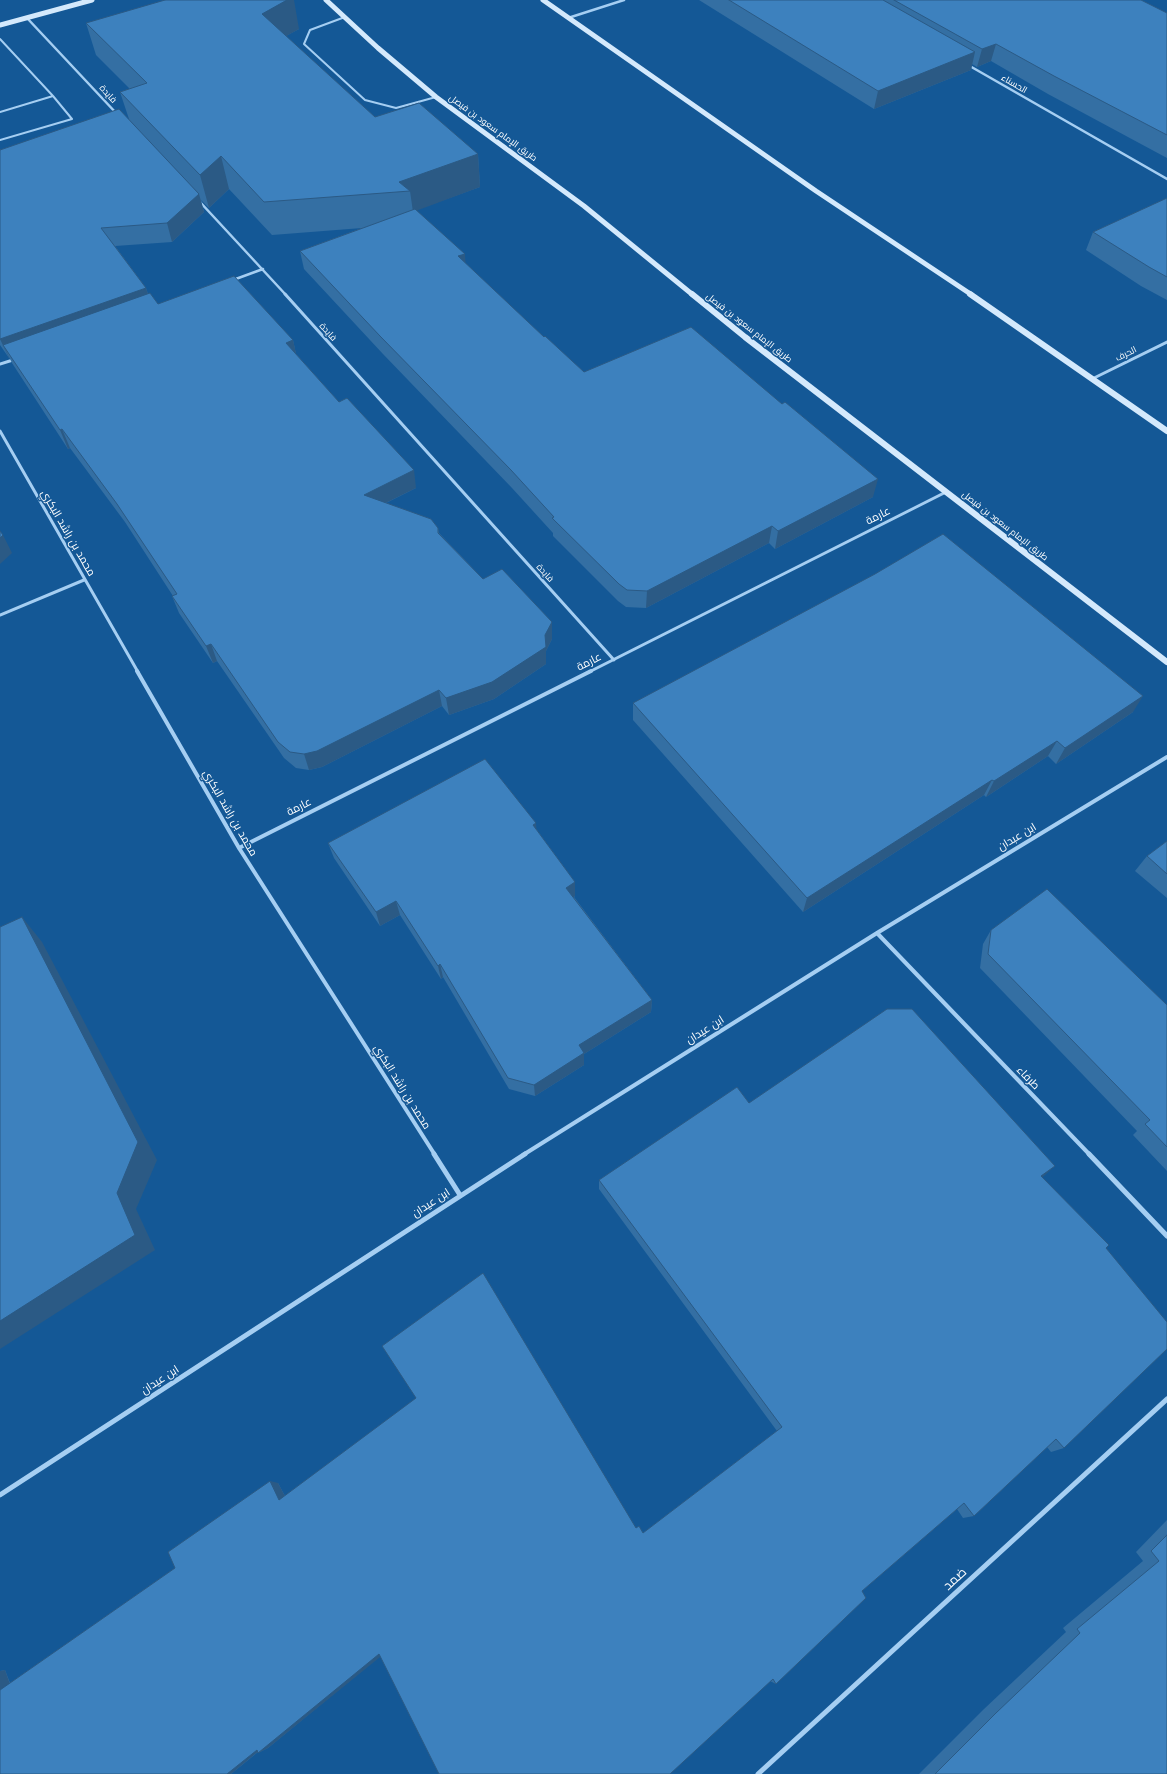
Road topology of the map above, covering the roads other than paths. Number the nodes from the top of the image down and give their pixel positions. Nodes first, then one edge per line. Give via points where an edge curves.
1 (92, 0) edge
2 (325, 0) edge
3 (543, 0) edge
4 (624, 0) edge
5 (345, 17) junction
6 (27, 18) junction
7 (568, 18) junction
8 (0, 25) edge
9 (0, 39) edge
10 (963, 62) edge
11 (53, 96) junction
12 (436, 97) junction
13 (0, 112) edge
14 (118, 115) edge
15 (0, 140) edge
16 (1167, 179) edge
17 (199, 201) edge
18 (263, 269) junction
19 (225, 283) edge
20 (1167, 342) edge
21 (22, 356) edge
22 (0, 364) edge
23 (1092, 379) junction
24 (0, 431) edge
25 (1167, 431) edge
26 (946, 492) junction
27 (84, 580) junction
28 (0, 615) edge
29 (614, 660) junction
30 (1167, 662) edge
31 (1167, 757) edge
32 (239, 848) junction
33 (877, 933) junction
34 (460, 1195) junction
35 (1167, 1236) edge
36 (1167, 1400) edge
37 (0, 1495) edge
38 (758, 1774) edge

1 - 6 main road
2 - 5 main road, طريق الإمام سعود بن فيصل
3 - 7 main road
4 - 7 street
5 - 12 main road, طريق الإمام سعود بن فيصل
5 - 12 lane via 310,30 304,44 365,100 396,108
6 - 8 main road
6 - 14 street, فايدة
7 - 23 main road
9 - 11 lane
10 - 16 street, الحسناء
11 - 13 lane
11 - 15 lane via 72,119
12 - 26 main road, طريق الإمام سعود بن فيصل via 584,206 745,337
17 - 18 street, فايدة
18 - 19 street
18 - 29 street, فايدة
20 - 23 street, الحرف
21 - 22 street
23 - 25 main road
24 - 27 street, محمد بن راشد البكري
26 - 29 street, عارمة
26 - 30 main road, طريق الإمام سعود بن فيصل
27 - 28 street
27 - 32 street, محمد بن راشد البكري
29 - 32 street, عارمة
31 - 33 street, ابن عبدان
32 - 34 street, محمد بن راشد البكري
33 - 34 street, ابن عيدان
33 - 35 street, طرفاء
34 - 37 street, ابن عيدان
36 - 38 street, ضمد

